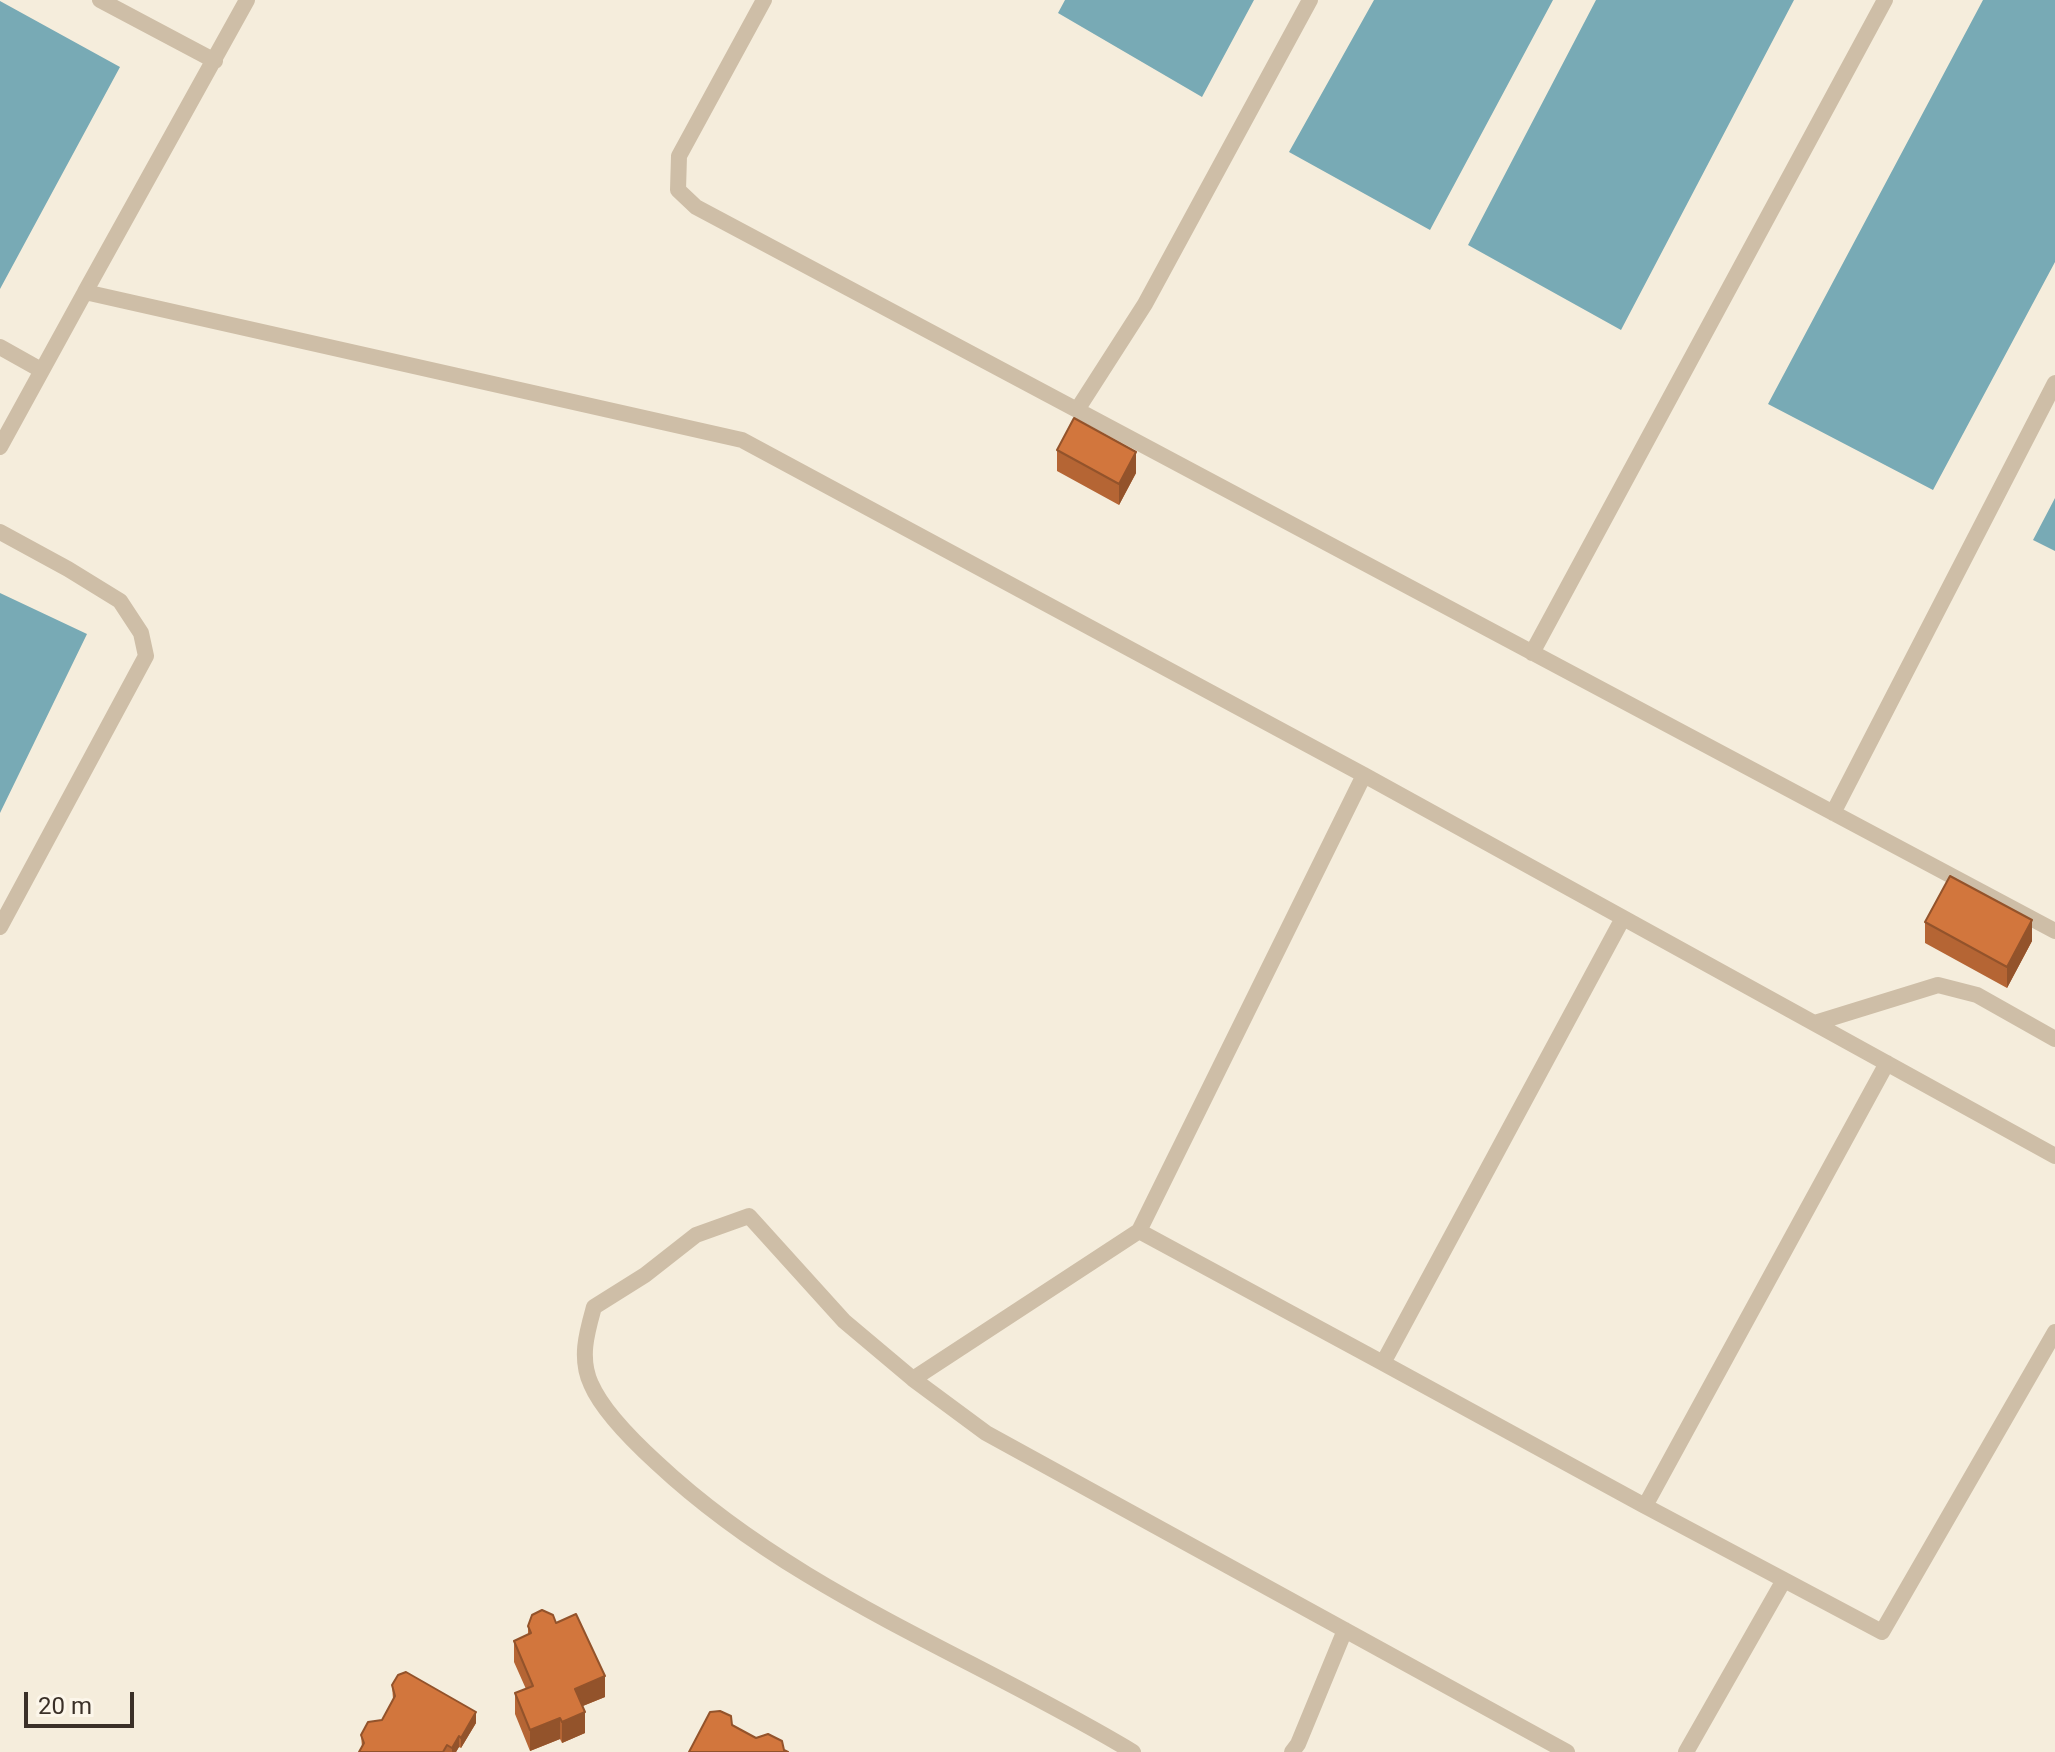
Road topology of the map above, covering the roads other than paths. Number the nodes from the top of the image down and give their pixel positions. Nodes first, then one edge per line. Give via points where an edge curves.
1 (100, 0) edge
2 (247, 0) edge
3 (764, 0) edge
4 (1310, 0) edge
5 (1885, 0) edge
6 (215, 61) junction
7 (85, 292) junction
8 (0, 347) edge
9 (41, 370) junction
10 (2055, 383) edge
11 (1077, 410) junction
12 (0, 447) edge
13 (0, 532) edge
14 (1532, 653) junction
15 (1364, 775) junction
16 (1833, 813) junction
17 (1623, 918) junction
18 (0, 927) edge
19 (2055, 931) edge
20 (1815, 1023) junction
21 (2055, 1039) edge
22 (1887, 1063) junction
23 (2055, 1156) edge
24 (1139, 1231) junction
25 (2055, 1332) edge
26 (1383, 1363) junction
27 (913, 1379) junction
28 (1645, 1506) junction
29 (1784, 1580) junction
30 (1345, 1630) junction
31 (1133, 1752) edge
32 (1292, 1752) edge
33 (1567, 1752) edge
34 (1686, 1752) edge

1 - 6 lane
2 - 6 lane
3 - 11 lane via 679,156 678,190 696,207
4 - 11 lane via 1145,304
5 - 14 lane
6 - 7 lane
7 - 9 lane
7 - 15 lane via 742,440
8 - 9 lane
9 - 12 lane
10 - 16 lane
11 - 14 lane
13 - 18 lane via 120,601 141,633 146,656
14 - 16 lane
15 - 17 lane
15 - 24 lane
16 - 19 lane
17 - 20 lane
17 - 26 lane
20 - 21 lane via 1938,985 1977,995
20 - 22 lane
22 - 23 lane
22 - 28 lane
24 - 26 lane
24 - 27 lane
25 - 29 lane via 1882,1632
26 - 28 lane
27 - 30 lane via 986,1433
27 - 31 lane via 844,1321 749,1216 696,1235 594,1307 583,1346 590,1383 626,1433 698,1502 812,1579
28 - 29 lane
29 - 34 lane
30 - 32 lane
30 - 33 lane

